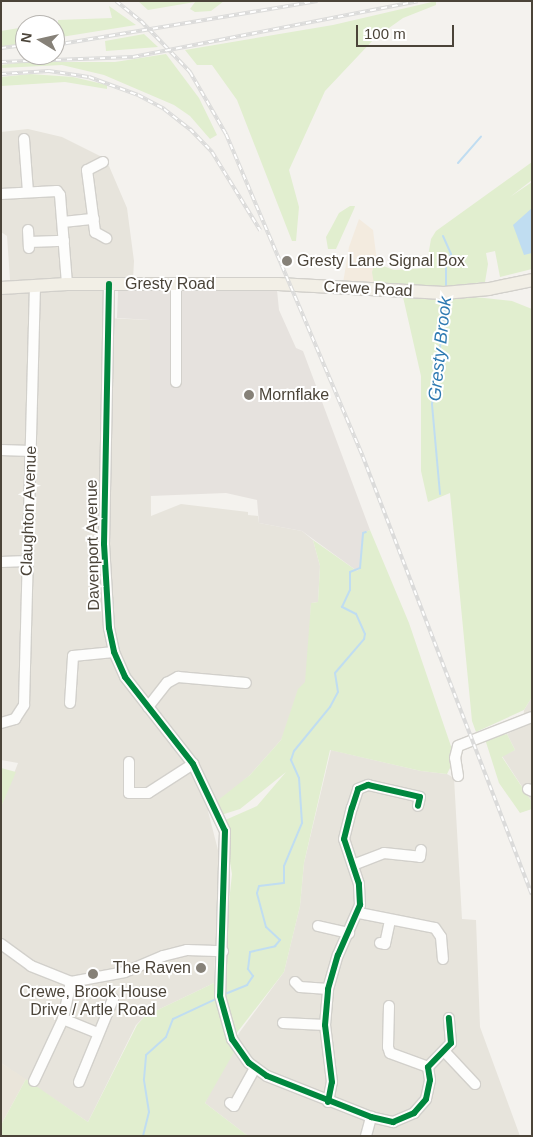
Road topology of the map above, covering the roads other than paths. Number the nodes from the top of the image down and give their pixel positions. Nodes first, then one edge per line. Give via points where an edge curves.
1 (24, 139) dead end
2 (103, 162) dead end
3 (28, 192) junction
4 (1, 194) edge
5 (94, 219) junction
6 (64, 222) junction
7 (28, 230) dead end
8 (106, 238) dead end
9 (64, 241) junction
10 (532, 280) edge
11 (67, 284) junction
12 (110, 284) junction
13 (278, 284) joint
14 (35, 285) junction
15 (176, 285) junction
16 (1, 288) edge
17 (176, 382) dead end
18 (1, 450) edge
19 (30, 451) junction
20 (1, 562) edge
21 (27, 562) junction
22 (114, 652) junction
23 (246, 683) dead end
24 (70, 703) dead end
25 (148, 707) junction
26 (532, 717) edge
27 (1, 724) edge
28 (129, 762) dead end
29 (193, 764) junction
30 (458, 776) dead end
31 (420, 797) dead end
32 (420, 857) dead end
33 (352, 865) junction
34 (359, 912) junction
35 (390, 921) junction
36 (318, 926) dead end
37 (349, 933) junction
38 (1, 944) edge
39 (385, 944) dead end
40 (223, 951) junction
41 (443, 959) dead end
42 (71, 982) junction
43 (298, 987) dead end
44 (328, 989) junction
45 (114, 999) dead end
46 (389, 1006) dead end
47 (449, 1018) dead end
48 (64, 1019) junction
49 (284, 1023) dead end
50 (325, 1025) junction
51 (97, 1033) junction
52 (445, 1052) junction
53 (428, 1067) junction
54 (255, 1068) junction
55 (34, 1081) dead end
56 (78, 1082) dead end
57 (470, 1084) dead end
58 (328, 1102) junction
59 (235, 1107) dead end
60 (371, 1117) junction
61 (366, 1136) edge

1 - 3 street
2 - 5 street via 87,170
3 - 4 street
3 - 6 street via 57,191
5 - 6 street
5 - 8 street via 96,232
6 - 9 street
7 - 9 street via 29,245
9 - 11 street
10 - 13 main road, Crewe Road via 499,288 447,293
11 - 12 main road, Gresty Road
11 - 14 main road, Gresty Road
12 - 15 main road, Gresty Road
12 - 22 street, Davenport Avenue via 104,544 106,606
13 - 15 main road, Gresty Road
14 - 16 main road, Gresty Road
14 - 19 street, Claughton Avenue
15 - 17 street
18 - 19 street
19 - 21 street, Claughton Avenue
20 - 21 street
21 - 27 street, Claughton Avenue via 24,705 15,719
22 - 24 street via 73,656
22 - 25 street, Davenport Avenue via 130,685
23 - 25 street via 178,677 168,682
25 - 29 street, Davenport Avenue
26 - 30 street via 458,746 455,758
28 - 29 street via 129,793 148,793
29 - 40 street, Davenport Avenue via 225,831
31 - 33 street via 368,785 358,789 344,833 346,852
32 - 33 street via 384,853
33 - 34 street via 360,884
34 - 35 street
34 - 37 street
35 - 39 street
35 - 41 street via 435,928 441,937
36 - 37 street
37 - 44 street via 338,955
38 - 42 street via 31,966
40 - 42 street via 187,950 125,972
40 - 54 street, Davenport Avenue via 223,1014 232,1039
42 - 48 street
43 - 44 street
44 - 50 street
45 - 51 street
46 - 53 street via 390,1053
47 - 52 street via 452,1039
48 - 51 street
48 - 55 street
49 - 50 street
50 - 58 street via 332,1082
51 - 56 street
52 - 53 street
52 - 57 street
53 - 60 street via 428,1092 414,1113 393,1122
54 - 58 street via 280,1083
54 - 59 street
58 - 60 street
60 - 61 street

